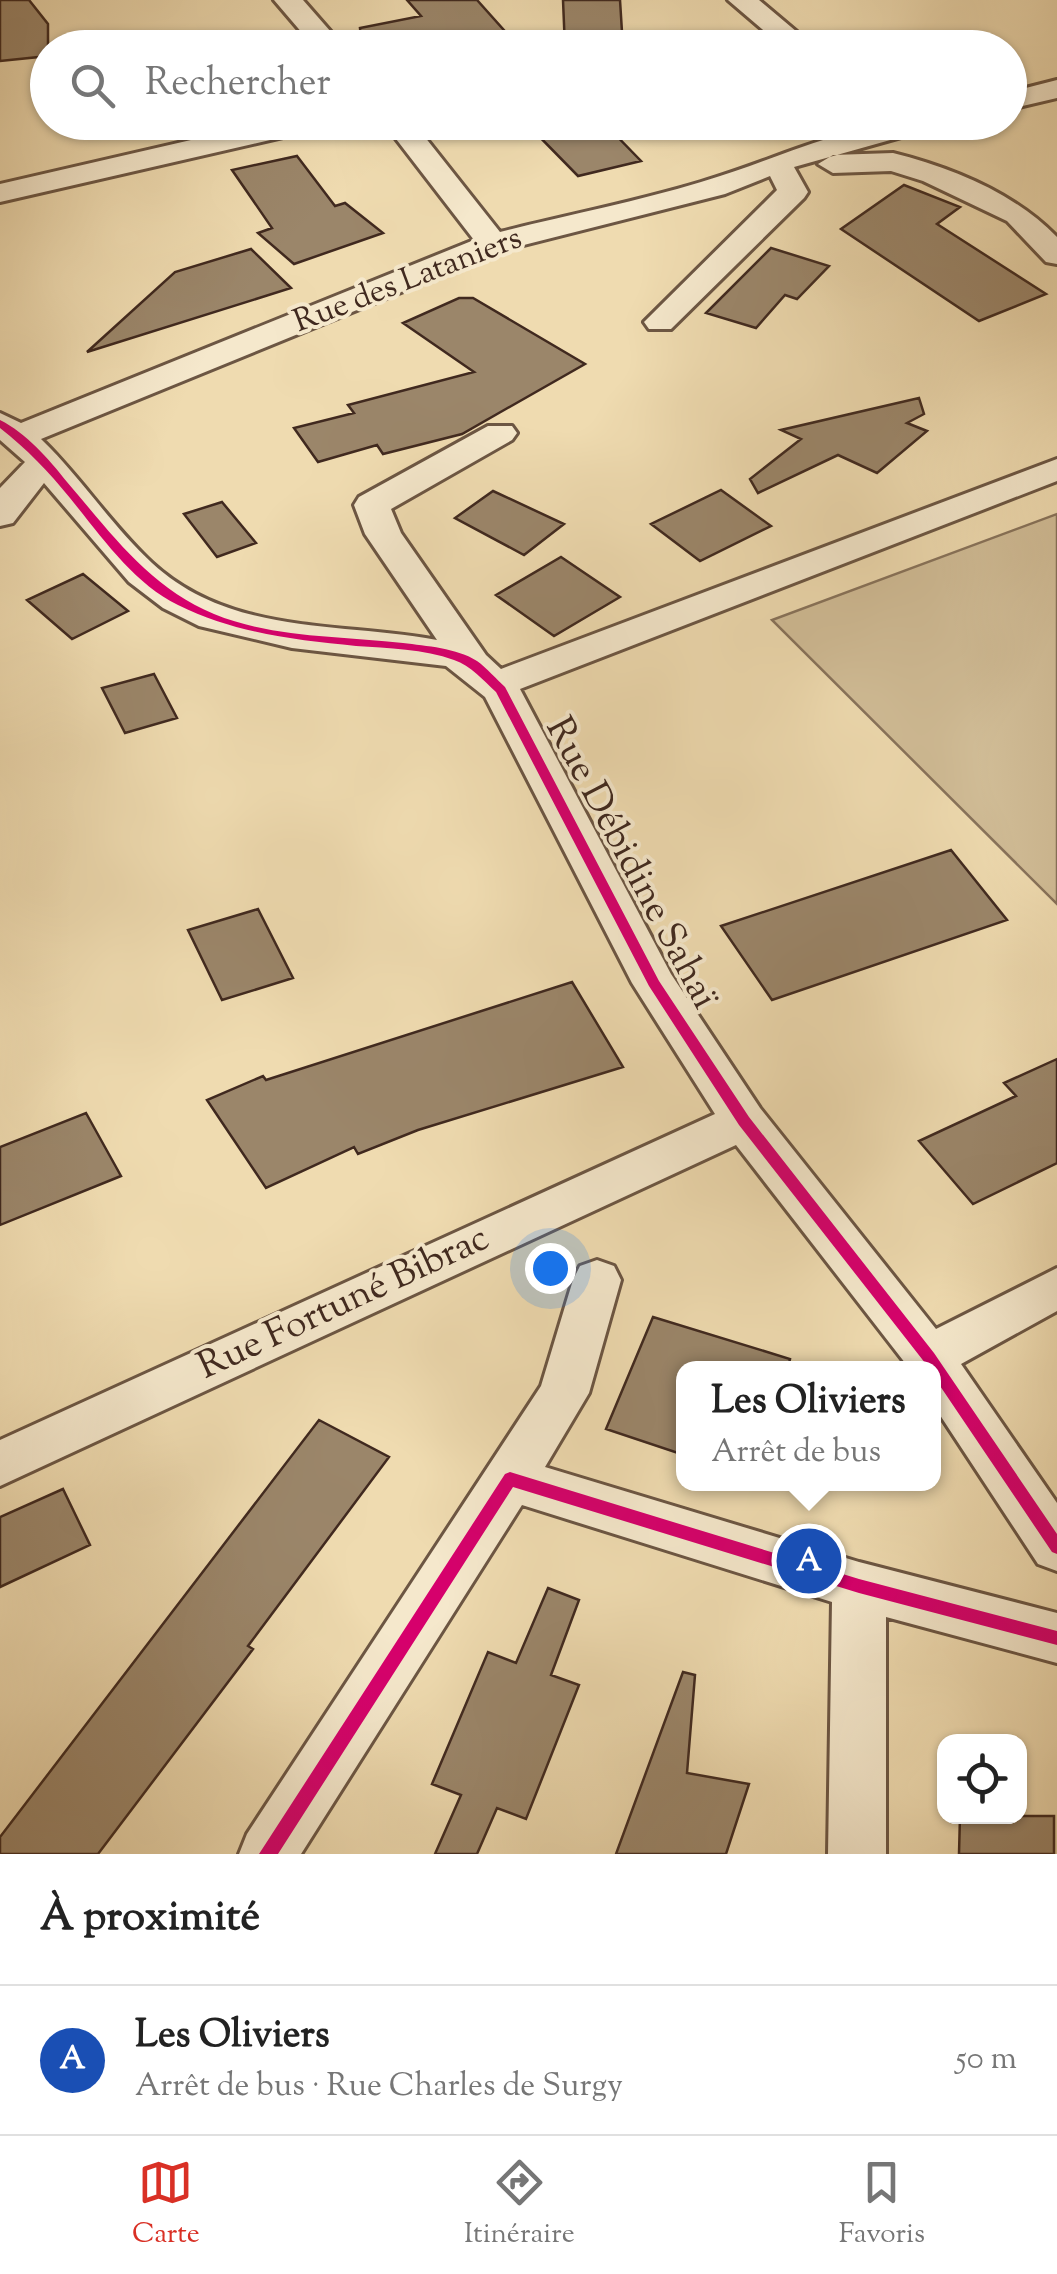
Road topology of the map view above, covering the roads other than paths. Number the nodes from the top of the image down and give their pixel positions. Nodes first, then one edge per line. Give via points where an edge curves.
1 (288, 0) edge
2 (742, 0) edge
3 (315, 30) edge
4 (780, 30) edge
5 (1057, 89) edge
6 (1027, 97) edge
7 (231, 140) edge
8 (411, 140) edge
9 (828, 140) edge
10 (866, 140) edge
11 (789, 164) junction
12 (0, 193) edge
13 (492, 243) junction
14 (1057, 255) edge
15 (660, 322) dead end
16 (500, 432) dead end
17 (22, 440) edge
18 (1057, 470) edge
19 (0, 515) edge
20 (484, 675) junction
21 (744, 1121) junction
22 (597, 1280) dead end
23 (1057, 1288) edge
24 (929, 1357) junction
25 (932, 1361) edge
26 (941, 1375) edge
27 (0, 1464) edge
28 (510, 1479) junction
29 (1057, 1547) edge
30 (859, 1586) junction
31 (1057, 1638) edge
32 (268, 1854) edge
33 (858, 1854) edge

1 - 3 street
2 - 4 street
5 - 6 street
7 - 12 street
8 - 13 street
9 - 11 street
10 - 11 street, Rue des Lataniers
11 - 13 street, Rue des Lataniers
11 - 14 street via 893,162 934,175 1018,215
11 - 15 street via 793,192
13 - 17 street, Rue des Lataniers
16 - 20 street, Rue Débidine Sahaï via 372,505 384,534
17 - 19 street
17 - 20 street via 144,576 196,610 258,632 435,651
18 - 20 street
20 - 21 street, Rue Débidine Sahaï via 511,704 654,984
21 - 24 street, Rue Débidine Sahaï
21 - 27 street, Rue Fortuné Bibrac
22 - 28 street via 564,1392
23 - 24 street
24 - 25 street, Rue Débidine Sahaï
26 - 29 street, Rue Débidine Sahaï
28 - 30 street
28 - 32 street
30 - 31 street
30 - 33 street

